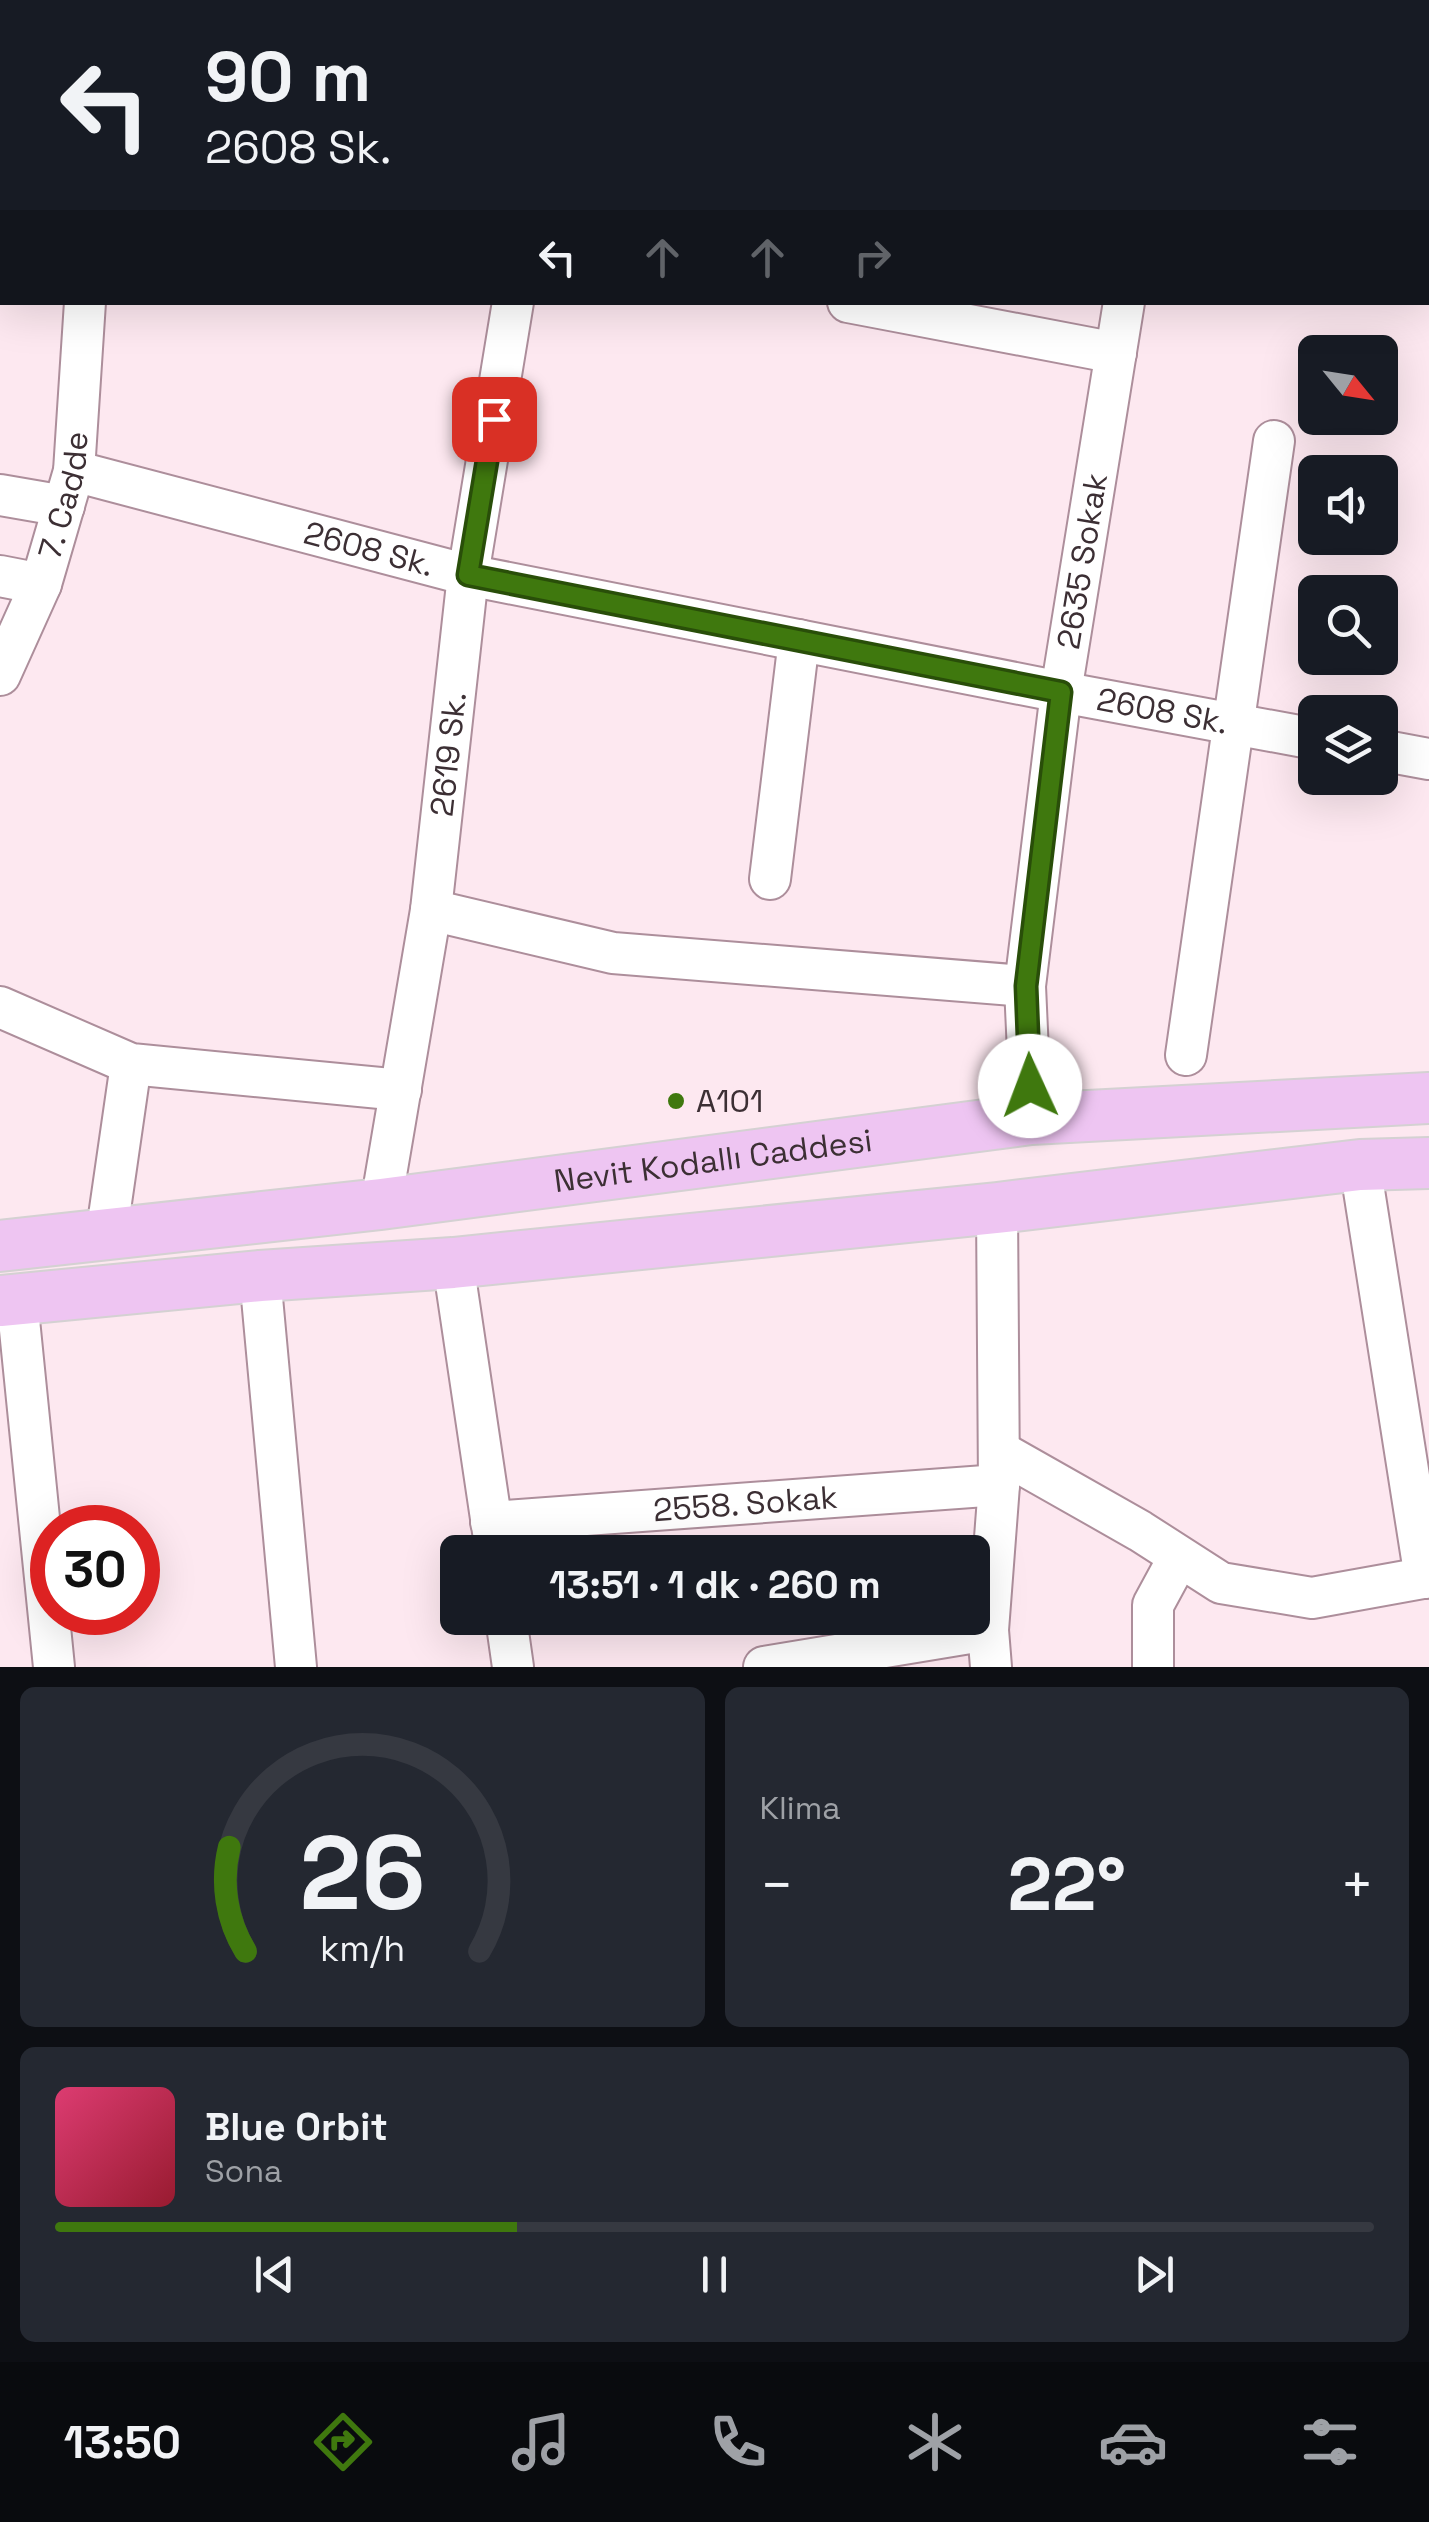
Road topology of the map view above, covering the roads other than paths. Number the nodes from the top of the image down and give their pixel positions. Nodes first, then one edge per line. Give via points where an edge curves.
1 (85, 305) edge
2 (513, 305) edge
3 (863, 305) edge
4 (1124, 305) edge
5 (1116, 354) junction
6 (1274, 442) dead end
7 (69, 489) junction
8 (0, 494) edge
9 (468, 575) junction
10 (0, 576) edge
11 (40, 584) junction
12 (798, 640) junction
13 (0, 675) edge
14 (1061, 692) junction
15 (1233, 724) junction
16 (1298, 735) edge
17 (1398, 753) edge
18 (1429, 759) edge
19 (770, 880) dead end
20 (431, 910) junction
21 (1026, 986) junction
22 (0, 1007) edge
23 (1186, 1055) dead end
24 (131, 1064) junction
25 (401, 1090) junction
26 (1429, 1098) edge
27 (1031, 1119) junction
28 (1429, 1162) edge
29 (1360, 1165) junction
30 (381, 1204) junction
31 (998, 1208) junction
32 (106, 1237) junction
33 (0, 1246) edge
34 (453, 1262) junction
35 (260, 1276) junction
36 (8, 1301) edge
37 (999, 1468) junction
38 (493, 1535) edge
39 (508, 1535) edge
40 (1179, 1557) junction
41 (1427, 1578) edge
42 (508, 1635) edge
43 (990, 1649) edge
44 (54, 1667) edge
45 (296, 1667) edge
46 (513, 1667) edge
47 (764, 1667) edge
48 (1153, 1667) edge

1 - 7 street, 7. Cadde
2 - 9 street, 2619 Sk.
3 - 5 street
4 - 5 street, 2635 Sokak
5 - 14 street, 2635 Sokak
6 - 15 street
7 - 8 street, 2608 Sk.
7 - 9 street, 2608 Sk.
7 - 11 street, 7. Cadde
9 - 12 street, 2608 Sk.
9 - 20 street, 2619 Sk.
10 - 11 street
11 - 13 street, 7. Cadde
12 - 14 street, 2608 Sk.
12 - 19 street
14 - 15 street, 2608 Sk.
14 - 21 street, 2635 Sokak
15 - 16 street, 2608 Sk.
15 - 23 street
17 - 18 street
20 - 21 street via 614,953
20 - 25 street, 2619 Sk.
21 - 27 street, 2635 Sokak
22 - 24 street
24 - 25 street
24 - 32 street
25 - 30 street, 2619 Sk.
26 - 27 main road, Nevit Kodallı Caddesi
27 - 30 main road, Nevit Kodallı Caddesi
28 - 29 main road
29 - 31 main road
29 - 41 street
30 - 32 main road, Nevit Kodallı Caddesi
31 - 34 main road
31 - 37 street
32 - 33 main road, Nevit Kodallı Caddesi
34 - 35 main road
34 - 38 street
35 - 36 main road
35 - 45 street
36 - 44 street
37 - 39 street, 2558. Sokak
37 - 40 street
37 - 43 street
40 - 41 street via 1220,1583 1312,1598
40 - 48 street via 1153,1605
42 - 46 street
43 - 47 street

